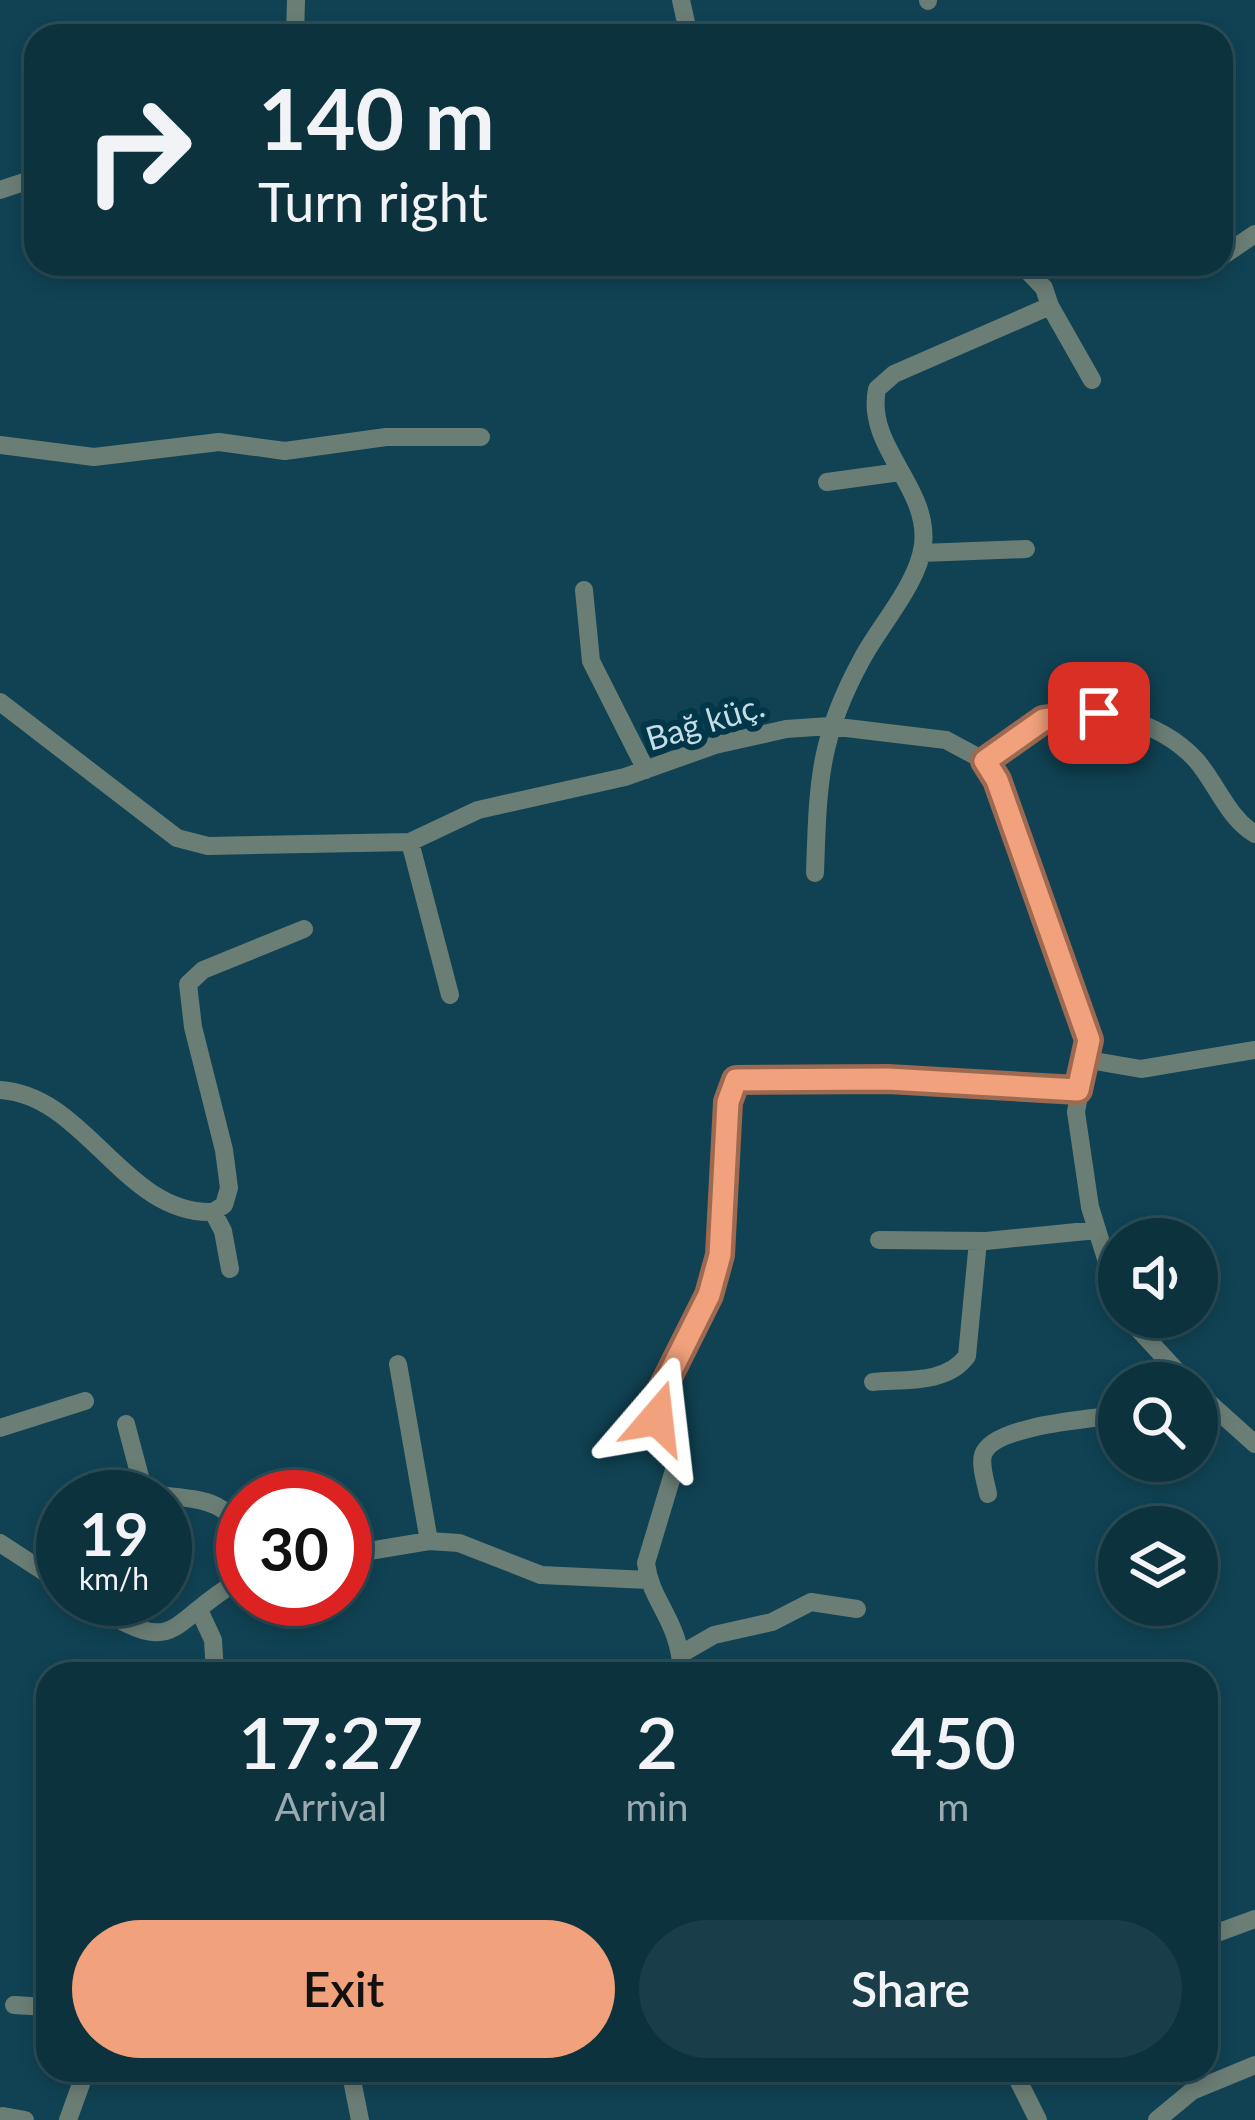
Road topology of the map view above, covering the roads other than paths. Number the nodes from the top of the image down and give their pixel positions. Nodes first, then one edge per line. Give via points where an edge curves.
1 (1032, 276) edge
2 (1050, 306) junction
3 (1092, 380) dead end
4 (481, 437) dead end
5 (0, 445) edge
6 (900, 472) junction
7 (827, 482) dead end
8 (1026, 549) dead end
9 (922, 554) junction
10 (584, 590) dead end
11 (0, 702) edge
12 (830, 726) junction
13 (985, 761) junction
14 (646, 770) junction
15 (1255, 834) edge
16 (410, 842) junction
17 (815, 873) dead end
18 (304, 929) dead end
19 (450, 995) dead end
20 (1255, 1050) edge
21 (1089, 1060) junction
22 (0, 1090) edge
23 (1078, 1090) junction
24 (213, 1212) junction
25 (1096, 1231) junction
26 (1098, 1237) edge
27 (879, 1240) dead end
28 (978, 1241) junction
29 (230, 1269) dead end
30 (1146, 1338) edge
31 (1169, 1362) edge
32 (398, 1364) dead end
33 (873, 1382) dead end
34 (85, 1401) dead end
35 (1218, 1411) edge
36 (1098, 1418) edge
37 (126, 1424) dead end
38 (0, 1428) edge
39 (1255, 1444) edge
40 (988, 1493) dead end
41 (216, 1506) edge
42 (429, 1541) junction
43 (0, 1543) edge
44 (372, 1550) edge
45 (36, 1566) edge
46 (648, 1580) junction
47 (216, 1599) edge
48 (857, 1610) dead end
49 (200, 1612) junction
50 (192, 1618) edge
51 (133, 1626) edge
52 (182, 1626) edge
53 (214, 1662) edge
54 (681, 1662) edge
55 (683, 1662) edge
56 (1255, 1919) edge
57 (1218, 1933) edge
58 (14, 2005) dead end
59 (36, 2006) edge
60 (1255, 2065) edge
61 (1218, 2080) edge
62 (82, 2082) edge
63 (352, 2082) edge
64 (1018, 2082) edge
65 (1212, 2082) edge
66 (3, 2116) dead end
67 (26, 2120) edge
68 (68, 2120) edge
69 (360, 2120) edge
70 (1038, 2120) edge
71 (1157, 2120) edge

1 - 2 street
2 - 3 street
2 - 6 street via 883,381 877,421
4 - 5 street via 386,437 285,451 219,442 94,457
6 - 7 street
6 - 9 street via 921,513
8 - 9 street
9 - 12 street
10 - 14 street via 591,661
11 - 16 street, Bağ küç. via 192,844
12 - 13 street, Bağ küç. via 946,740
12 - 14 street, Bağ küç. via 746,736
12 - 17 street via 821,751
13 - 15 street via 1043,720 1082,713 1133,720 1195,758
13 - 21 street via 1081,1011
14 - 16 street, Bağ küç. via 478,809
16 - 19 street
18 - 24 street via 203,970 188,984 228,1172 224,1204
20 - 21 street via 1141,1069
21 - 23 street
22 - 24 street via 32,1097 61,1116 168,1203
23 - 25 street
23 - 46 street via 736,1080 720,1255 656,1401 677,1460 650,1539
24 - 29 street
25 - 26 street
25 - 28 street
27 - 28 street
28 - 33 street via 967,1356 943,1375
30 - 31 street
32 - 42 street
34 - 38 street
35 - 39 street
36 - 40 street via 1027,1429 989,1445 982,1457
37 - 41 street via 143,1488
42 - 44 street
42 - 46 street via 484,1549 541,1575
43 - 45 street
46 - 54 street via 677,1629
47 - 49 street
48 - 55 street via 811,1602 772,1622 714,1635
49 - 50 street
49 - 53 street
51 - 52 street via 145,1633
56 - 57 street
58 - 59 street
60 - 61 street
62 - 68 street
63 - 69 street
64 - 70 street
65 - 71 street
66 - 67 street

